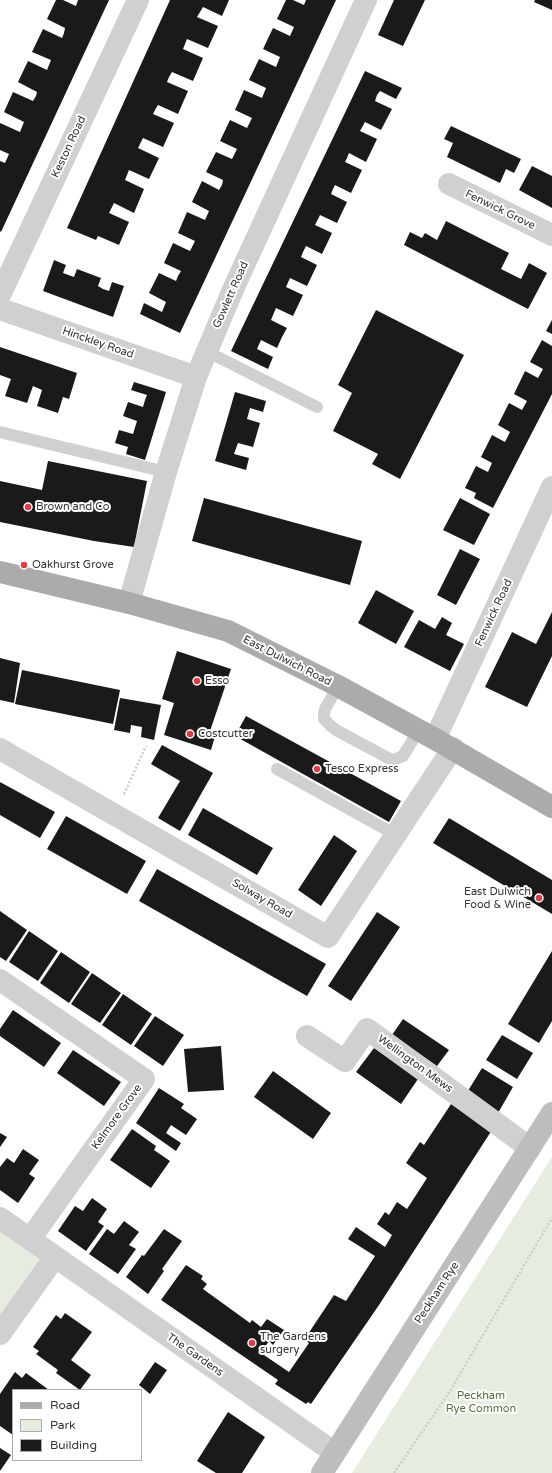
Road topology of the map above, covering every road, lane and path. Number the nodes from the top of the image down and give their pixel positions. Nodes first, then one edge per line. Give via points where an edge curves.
1 (138, 0) edge
2 (366, 0) edge
3 (449, 184) dead end
4 (552, 236) edge
5 (0, 294) edge
6 (0, 309) edge
7 (206, 352) junction
8 (196, 377) junction
9 (317, 407) dead end
10 (0, 432) edge
11 (166, 472) junction
12 (552, 487) edge
13 (0, 572) edge
14 (129, 603) junction
15 (338, 686) junction
16 (436, 739) junction
17 (146, 746) dead end
18 (0, 749) edge
19 (277, 769) dead end
20 (552, 807) edge
21 (115, 815) junction
22 (396, 835) junction
23 (0, 980) edge
24 (307, 1036) dead end
25 (552, 1113) edge
26 (530, 1148) junction
27 (0, 1218) edge
28 (552, 1218) edge
29 (30, 1239) junction
30 (55, 1257) junction
31 (0, 1334) edge
32 (334, 1453) junction
33 (322, 1473) edge
34 (394, 1473) edge

1 - 5 street, Keston Road
2 - 7 street, Gowlett Road
3 - 4 street, Fenwick Grove
6 - 8 street, Hinckley Road
7 - 8 street, Gowlett Road
7 - 9 lane
8 - 11 street, Gowlett Road
10 - 11 lane
11 - 14 street, Gowlett Road
12 - 16 street, Fenwick Road
13 - 14 main road, East Dulwich Road
14 - 15 main road, East Dulwich Road via 228,631
15 - 16 main road, East Dulwich Road
15 - 16 lane via 324,715 324,719 336,730 393,760
16 - 20 main road, East Dulwich Road
16 - 22 street, Solway Road
17 - 21 path
18 - 21 street, Solway Road
19 - 22 lane
21 - 22 street, Solway Road via 328,937
23 - 29 street, Kelmore Grove via 144,1079
24 - 26 street, Wellington Mews via 345,1061 367,1030
25 - 26 main road, Peckham Rye
26 - 32 main road, Peckham Rye
27 - 29 street, The Gardens
28 - 34 path via 450,1391
29 - 30 street, The Gardens
30 - 31 street
30 - 32 street, The Gardens
32 - 33 main road, Peckham Rye

